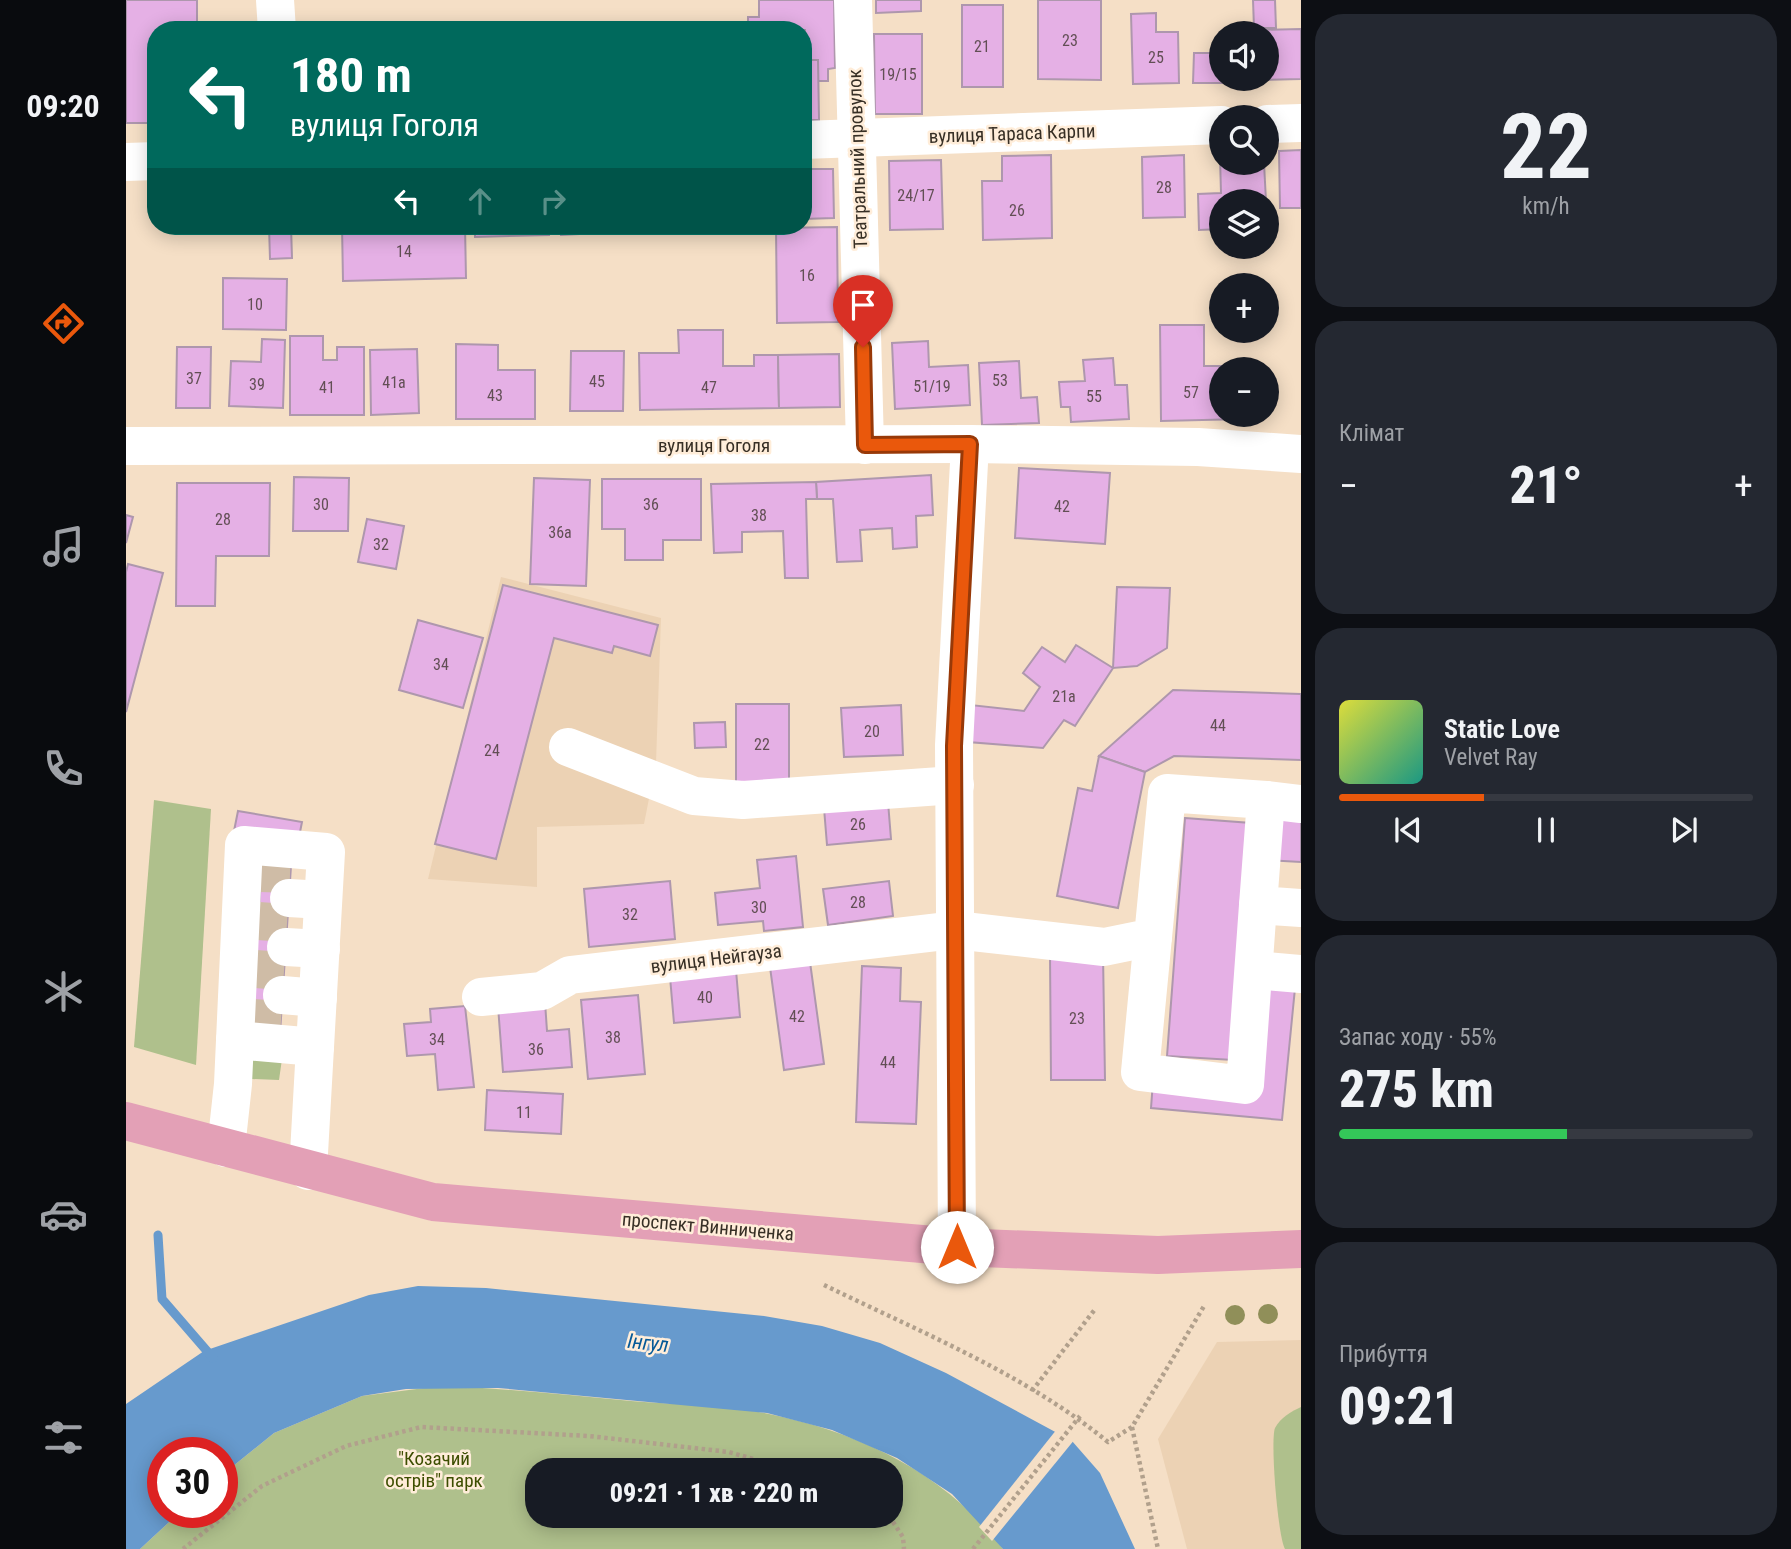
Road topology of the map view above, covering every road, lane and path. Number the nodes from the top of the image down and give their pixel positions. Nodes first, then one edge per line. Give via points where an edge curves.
1 (275, 0) edge
2 (853, 0) edge
3 (276, 21) edge
4 (1301, 123) edge
5 (1279, 124) edge
6 (1209, 125) edge
7 (856, 139) junction
8 (812, 140) edge
9 (147, 161) edge
10 (126, 162) edge
11 (970, 444) junction
12 (865, 445) junction
13 (126, 446) edge
14 (1301, 454) edge
15 (568, 747) dead end
16 (955, 785) junction
17 (1283, 802) edge
18 (1258, 905) junction
19 (1301, 908) edge
20 (955, 930) junction
21 (1153, 937) junction
22 (1254, 970) junction
23 (1301, 974) edge
24 (481, 997) dead end
25 (126, 1121) edge
26 (226, 1148) junction
27 (308, 1171) junction
28 (957, 1247) junction
29 (1301, 1250) edge
30 (824, 1284) dead end
31 (1204, 1306) dead end
32 (1096, 1308) dead end
33 (1032, 1391) junction
34 (1079, 1417) junction
35 (1132, 1427) junction
36 (750, 1458) edge
37 (897, 1528) edge
38 (183, 1549) edge
39 (904, 1549) edge
40 (973, 1549) edge
41 (1158, 1549) edge

1 - 3 street
2 - 7 street, Театральний провулок
4 - 5 street
6 - 7 street, вулиця Тараса Карпи
7 - 8 street, вулиця Тараса Карпи
7 - 12 street, Театральний провулок
9 - 10 street
11 - 12 street, вулиця Гоголя
11 - 14 street, вулиця Гоголя via 1198,447
11 - 16 street
12 - 13 street, вулиця Гоголя
15 - 16 street via 694,796 743,800
16 - 20 street
17 - 18 street
17 - 21 street via 1167,793
18 - 19 street
18 - 22 street
20 - 21 street, вулиця Нейгауза via 1104,947
20 - 24 street, вулиця Нейгауза via 570,975 542,991
20 - 28 street
21 - 22 street via 1140,1072 1245,1085
22 - 23 street
25 - 26 main road, проспект Винниченка
26 - 27 main road, проспект Винниченка
26 - 27 street via 276,953
27 - 28 main road, проспект Винниченка via 433,1202
28 - 29 main road, проспект Винниченка via 1158,1255
30 - 33 path
31 - 35 path
32 - 33 path
33 - 34 path
34 - 35 path via 1108,1442
34 - 40 path
35 - 41 path
36 - 38 path via 589,1436 421,1427 346,1446 262,1486
37 - 39 path

